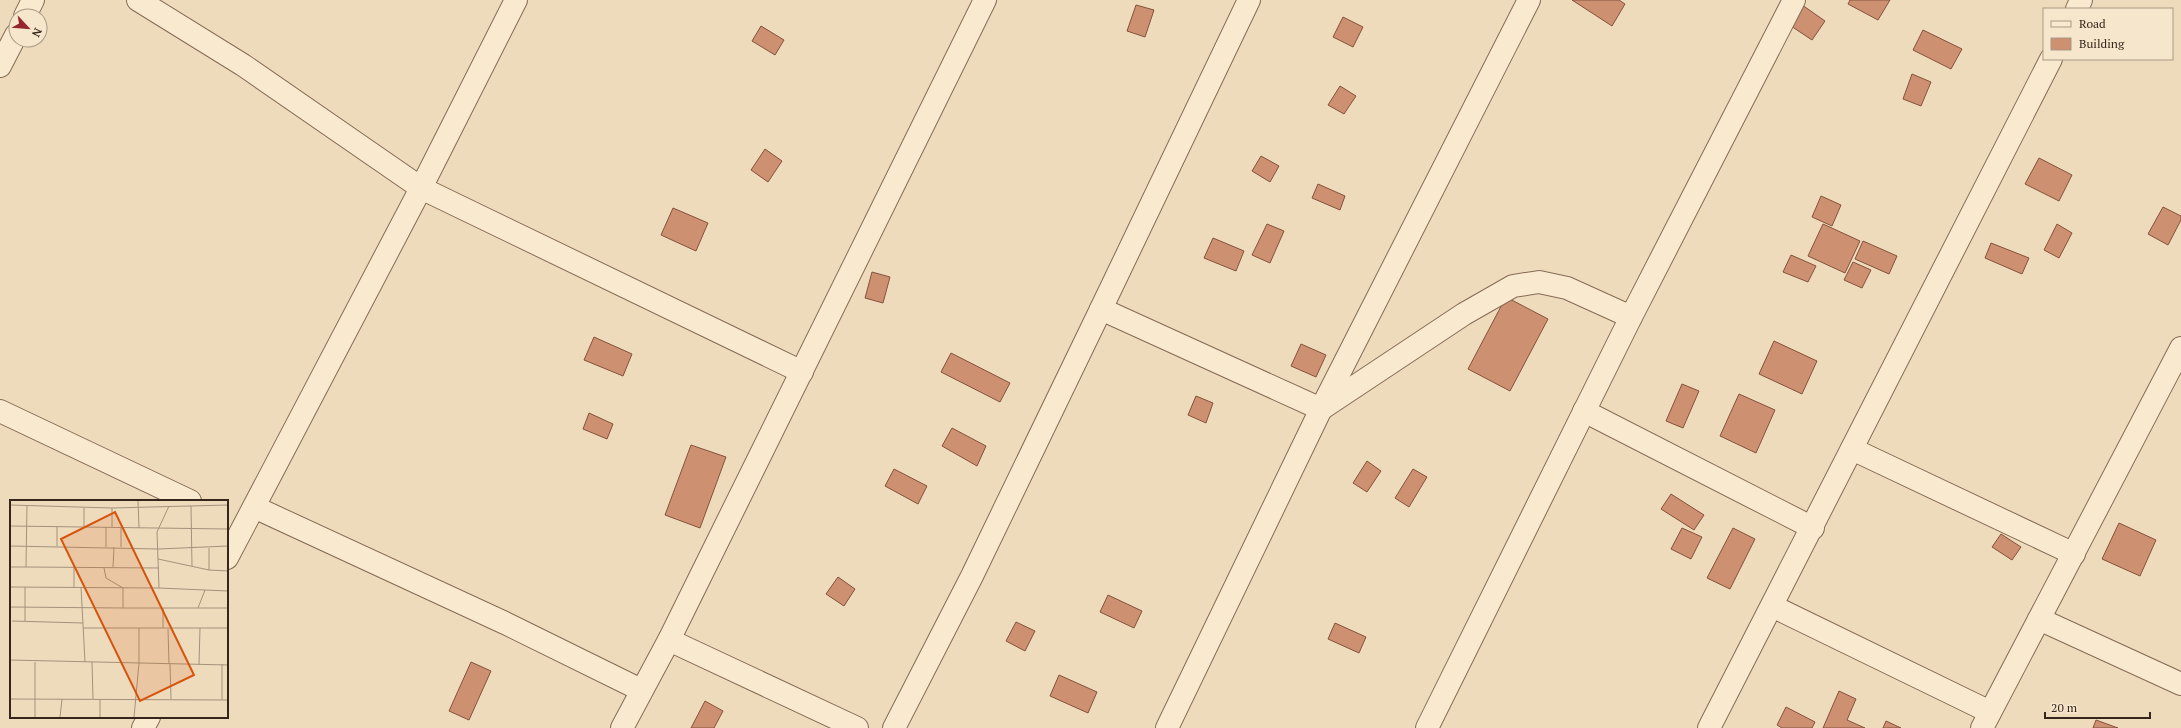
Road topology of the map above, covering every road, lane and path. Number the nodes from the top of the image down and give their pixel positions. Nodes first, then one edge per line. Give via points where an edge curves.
1 (138, 0) edge
2 (516, 0) edge
3 (985, 0) edge
4 (1249, 0) edge
5 (1529, 0) edge
6 (1794, 0) edge
7 (9, 48) edge
8 (2050, 60) edge
9 (0, 66) edge
10 (421, 188) junction
11 (1101, 309) junction
12 (1632, 317) junction
13 (2181, 348) edge
14 (802, 372) junction
15 (1322, 409) junction
16 (0, 411) edge
17 (1584, 411) junction
18 (1852, 449) junction
19 (188, 500) edge
20 (254, 507) junction
21 (235, 522) edge
22 (1813, 528) junction
23 (228, 554) edge
24 (2074, 554) junction
25 (1772, 606) junction
26 (2039, 619) junction
27 (669, 640) junction
28 (2181, 684) edge
29 (641, 690) junction
30 (149, 718) edge
31 (1986, 720) edge
32 (144, 728) edge
33 (622, 728) edge
34 (857, 728) edge
35 (894, 728) edge
36 (1167, 728) edge
37 (1427, 728) edge
38 (1709, 728) edge

1 - 10 street via 243,65
2 - 10 street
3 - 14 street
4 - 11 street
5 - 15 street
6 - 12 street
7 - 9 street
8 - 18 street
10 - 14 street
10 - 20 street
11 - 15 street
11 - 35 street via 972,576
12 - 15 street via 1567,288 1539,282 1513,286 1464,314
12 - 17 street
13 - 24 street
14 - 27 street
15 - 36 street
16 - 19 street
17 - 22 street
17 - 37 street
18 - 22 street
18 - 24 street
20 - 21 street
20 - 29 street via 498,620
21 - 23 street
22 - 25 street
24 - 26 street
25 - 31 street
25 - 38 street
26 - 28 street
26 - 31 street
27 - 29 street
27 - 34 street
29 - 33 street
30 - 32 street

